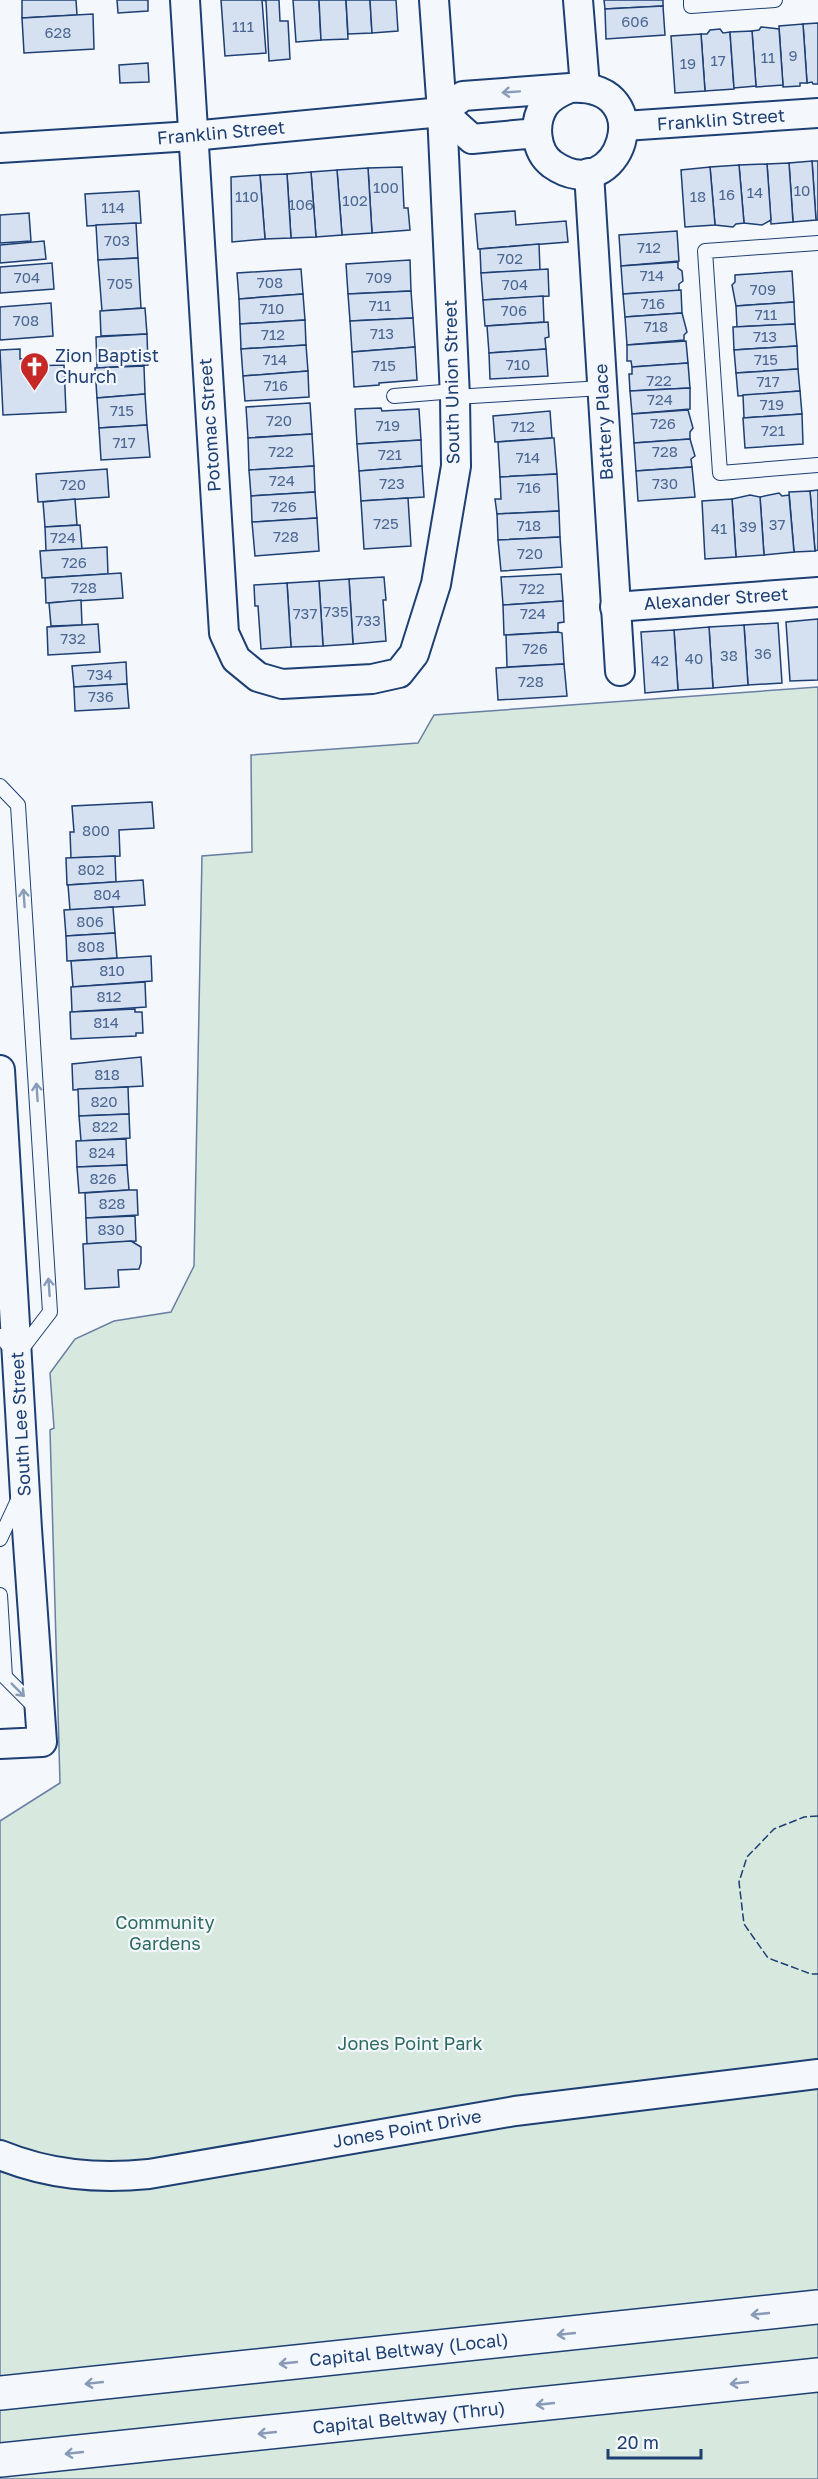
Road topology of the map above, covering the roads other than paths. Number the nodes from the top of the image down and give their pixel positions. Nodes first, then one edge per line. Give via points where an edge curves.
1 (185, 0) edge
2 (434, 0) edge
3 (578, 0) edge
4 (691, 0) edge
5 (775, 0) edge
6 (578, 87) junction
7 (442, 112) junction
8 (818, 113) edge
9 (624, 126) junction
10 (537, 133) junction
11 (192, 136) junction
12 (0, 148) edge
13 (589, 173) junction
14 (818, 243) edge
15 (602, 388) junction
16 (455, 394) junction
17 (394, 396) dead end
18 (818, 465) edge
19 (818, 592) edge
20 (615, 607) junction
21 (620, 670) dead end
22 (282, 684) joint
23 (0, 786) edge
24 (0, 1070) edge
25 (6, 1349) edge
26 (25, 1485) junction
27 (0, 1539) edge
28 (0, 1595) edge
29 (40, 1712) junction
30 (0, 1744) edge
31 (818, 2074) edge
32 (0, 2155) edge
33 (818, 2307) edge
34 (818, 2375) edge
35 (0, 2393) edge
36 (0, 2460) edge

1 - 11 street, Potomac Street
2 - 7 street, South Union Street
3 - 6 street
4 - 5 lane via 691,6
6 -> 7 street, Franklin Street via 463,96
6 - 9 street via 599,90 611,99
6 - 10 street via 556,94 545,105 538,118
7 - 10 street via 472,139
7 - 11 street, Franklin Street
7 - 16 street, South Union Street
8 - 9 street, Franklin Street
9 - 13 street via 622,145 615,158
10 - 13 street via 540,148 549,161 561,170
11 - 12 street, Franklin Street
11 - 22 street, Potomac Street via 224,633 236,660 258,677
13 - 15 street, Battery Place
14 - 18 lane via 705,251 720,473
15 - 16 lane
15 - 20 street, Battery Place
16 - 17 lane
16 - 22 street, South Union Street via 456,466 436,584 414,654 399,673 372,679
19 - 20 street, Alexander Street
20 - 21 street, Battery Place
25 -> 23 lane via 50,1312 18,805
24 - 25 street, South Lee Street
25 - 26 street, South Lee Street
26 - 27 lane
26 - 29 street, South Lee Street
28 -> 29 lane via 5,1677
29 - 30 street, South Lee Street via 42,1742
31 - 32 street, Jones Point Drive via 515,2111 149,2174 71,2175
33 -> 35 highway, Capital Beltway (Local)
34 -> 36 highway, Capital Beltway (Thru)

